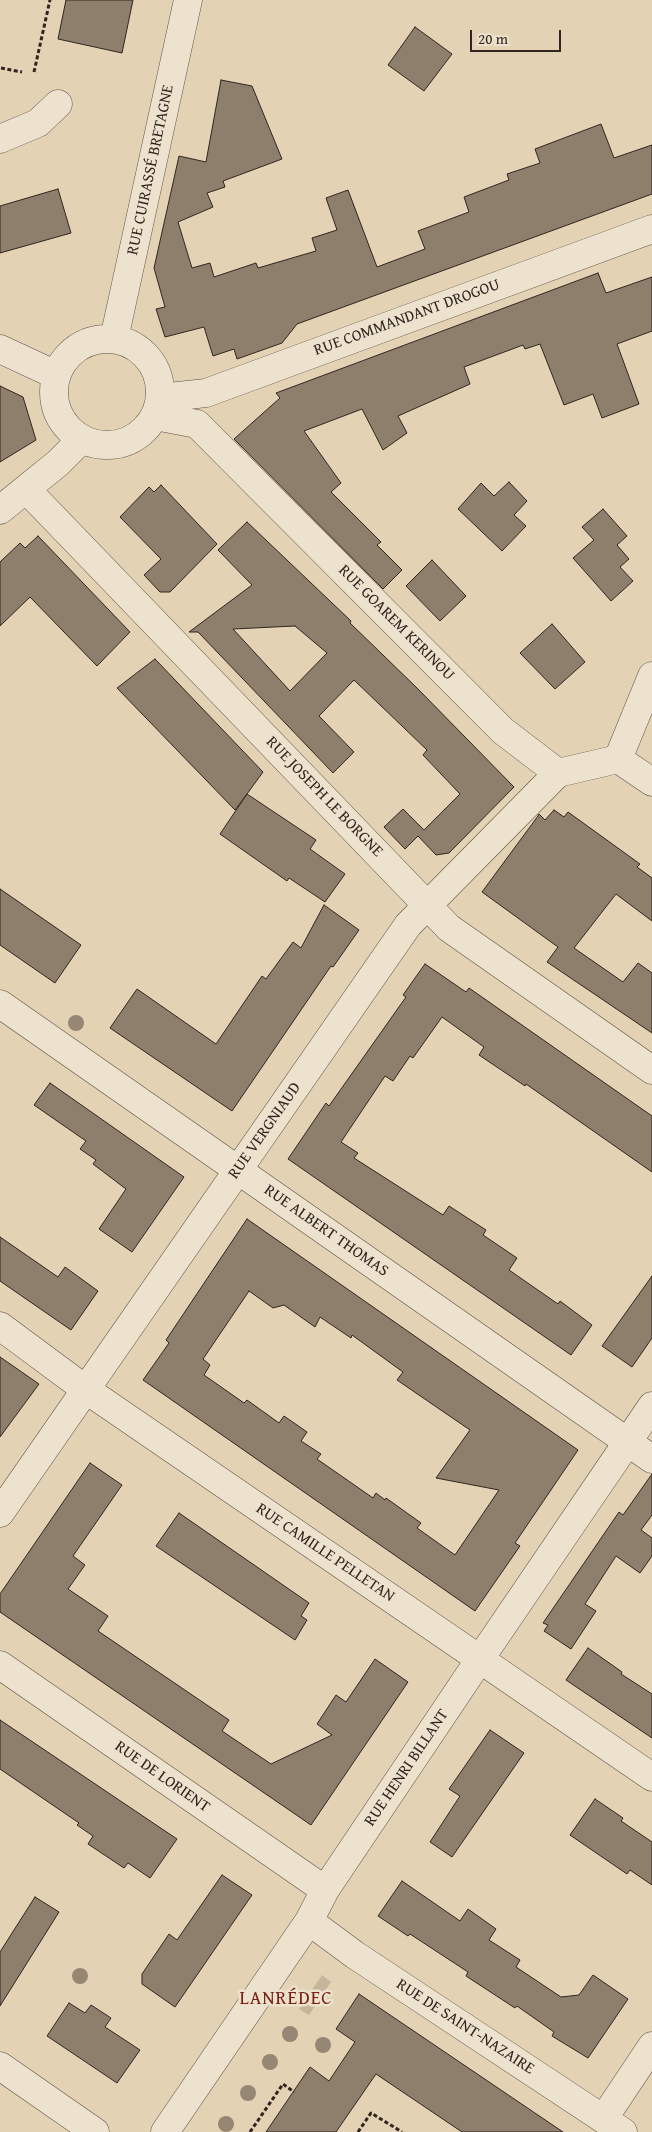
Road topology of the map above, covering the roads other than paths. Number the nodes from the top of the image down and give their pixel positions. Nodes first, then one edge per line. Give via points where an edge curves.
1 (188, 0) edge
2 (58, 104) dead end
3 (0, 139) edge
4 (652, 229) edge
5 (114, 339) junction
6 (0, 349) edge
7 (56, 375) junction
8 (158, 407) junction
9 (81, 440) junction
10 (26, 489) junction
11 (0, 510) edge
12 (652, 676) edge
13 (618, 759) junction
14 (558, 773) junction
15 (652, 782) edge
16 (427, 905) junction
17 (0, 1004) edge
18 (652, 1070) edge
19 (239, 1170) junction
20 (0, 1326) edge
21 (85, 1389) junction
22 (652, 1406) edge
23 (627, 1441) junction
24 (652, 1458) edge
25 (0, 1513) edge
26 (480, 1659) junction
27 (0, 1665) edge
28 (652, 1777) edge
29 (325, 1890) junction
30 (308, 1921) junction
31 (652, 2046) edge
32 (0, 2066) edge
33 (613, 2125) edge
34 (95, 2132) edge
35 (165, 2132) edge

1 - 5 street, RUE CUIRASSÉ BRETAGNE
2 - 3 street via 38,123
4 - 8 street, RUE COMMANDANT DROGOU via 206,393
5 - 7 street via 82,345 67,357
5 - 8 street via 134,346 148,358 159,379
6 - 7 street
7 - 9 street via 53,392 57,412 67,428
8 - 9 street via 144,431 130,440 112,446
8 - 14 street, RUE GOAREM KERINOU via 197,424 504,731
9 - 10 street
10 - 11 street
10 - 16 street, RUE JOSEPH LE BORGNE
12 - 13 street
13 - 14 street
13 - 15 street
14 - 16 street, RUE VERGNIAUD
16 - 18 street, RUE JOSEPH LE BORGNE via 449,928
16 - 19 street, RUE VERGNIAUD via 408,925
17 - 19 street, RUE ALBERT THOMAS
19 - 21 street, RUE VERGNIAUD
19 - 23 street, RUE ALBERT THOMAS
20 - 21 street, RUE CAMILLE PELLETAN
21 - 25 street, RUE VERGNIAUD
21 - 26 street, RUE CAMILLE PELLETAN
22 - 23 street, RUE HENRI BILLANT
23 - 24 street, RUE ALBERT THOMAS
23 - 26 street, RUE HENRI BILLANT
26 - 28 street, RUE CAMILLE PELLETAN
26 - 29 street, RUE HENRI BILLANT
27 - 29 street, RUE DE LORIENT
29 - 30 street, RUE HENRI BILLANT
30 - 33 street, RUE DE SAINT-NAZAIRE
30 - 35 street, RUE HENRI BILLANT
31 - 33 street
32 - 34 street

